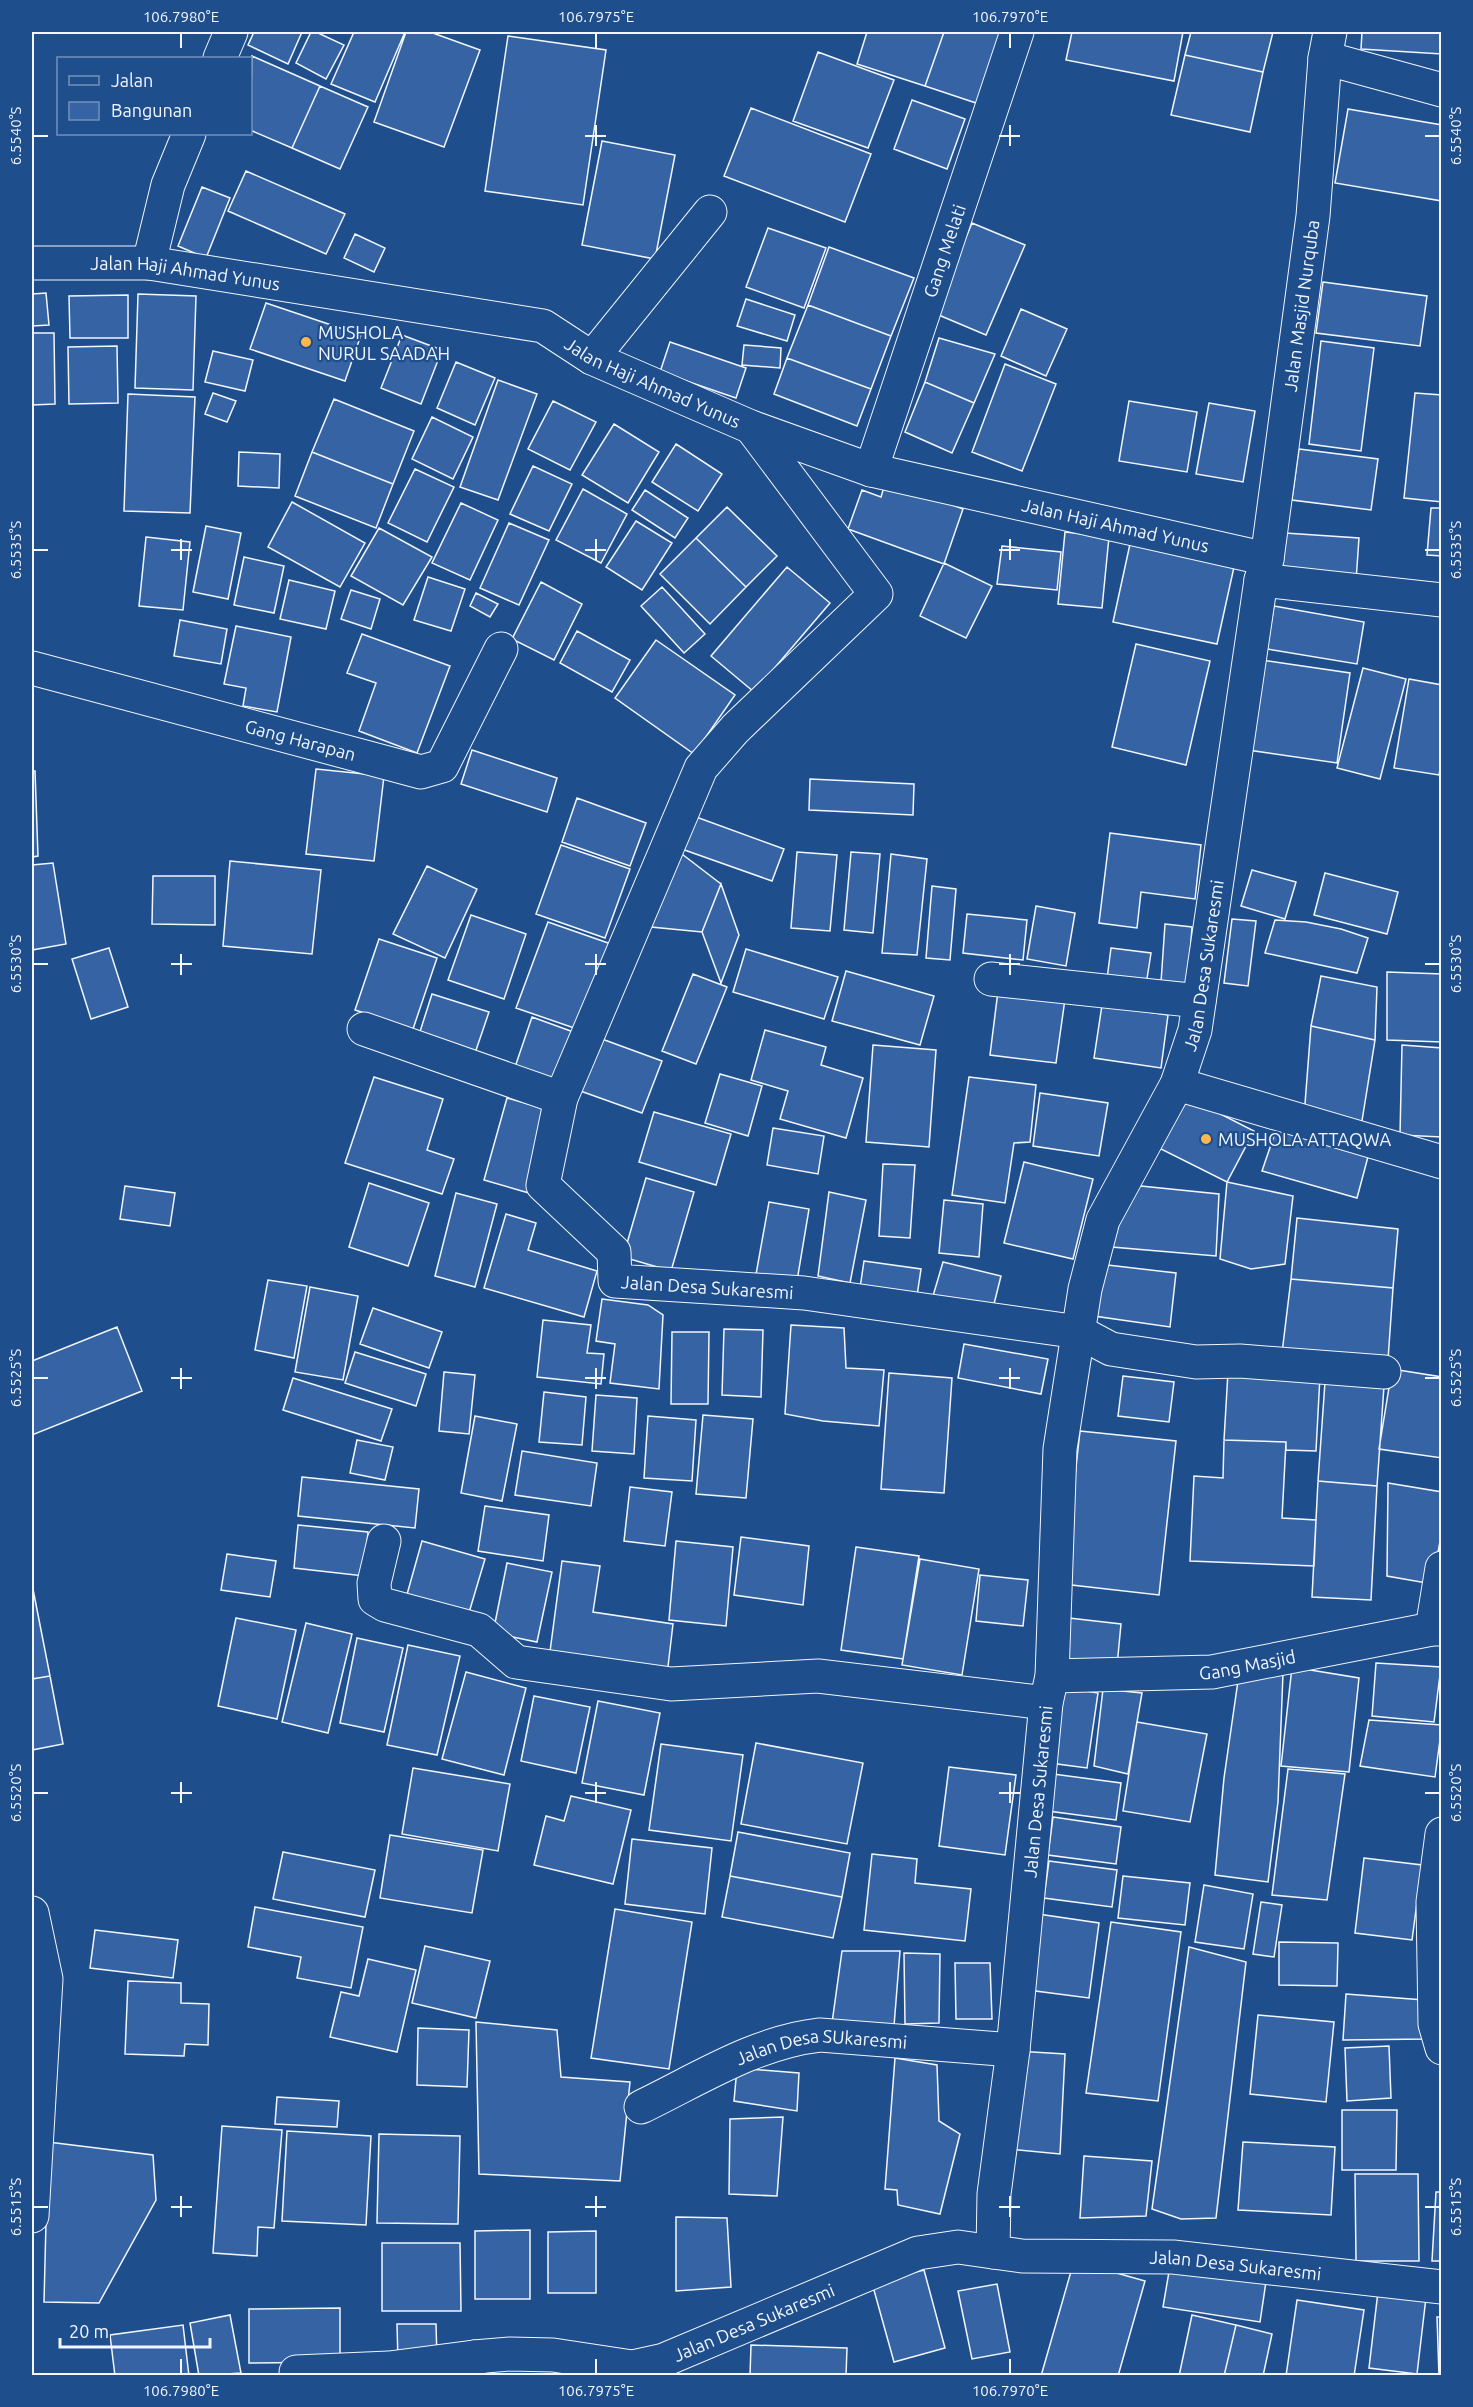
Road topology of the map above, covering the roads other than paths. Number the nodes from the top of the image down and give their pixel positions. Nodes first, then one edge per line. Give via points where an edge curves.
1 (231, 32) edge
2 (1017, 32) edge
3 (1327, 45) edge
4 (220, 57) edge
5 (1442, 90) edge
6 (189, 135) edge
7 (710, 212) dead end
8 (32, 260) edge
9 (149, 263) junction
10 (592, 358) junction
11 (751, 427) junction
12 (871, 470) junction
13 (1264, 569) junction
14 (1442, 600) edge
15 (501, 649) dead end
16 (32, 668) edge
17 (991, 979) dead end
18 (1199, 1001) junction
19 (364, 1029) dead end
20 (1177, 1084) junction
21 (561, 1098) junction
22 (1442, 1162) edge
23 (1079, 1332) junction
24 (1384, 1372) dead end
25 (384, 1541) dead end
26 (1442, 1568) edge
27 (1437, 1629) edge
28 (1049, 1689) junction
29 (1442, 1834) edge
30 (32, 1913) edge
31 (1442, 2048) edge
32 (1013, 2050) junction
33 (641, 2107) dead end
34 (32, 2216) edge
35 (993, 2252) junction
36 (1442, 2287) edge
37 (471, 2366) edge
38 (296, 2372) dead end

1 - 4 street
2 - 12 street, Gang Melati
3 - 5 street
3 - 13 street, Jalan Masjid Nurquba via 1313,216
6 - 9 street via 168,185
7 - 10 street
8 - 9 street, Jalan Haji Ahmad Yunus
9 - 10 street, Jalan Haji Ahmad Yunus via 543,326
10 - 11 street, Jalan Haji Ahmad Yunus
11 - 12 street, Jalan Haji Ahmad Yunus
11 - 21 street, Jalan Desa Sukaresmi via 876,594 735,729 701,768
12 - 13 street, Jalan Haji Ahmad Yunus
13 - 14 street, Jalan Haji Ahmad Yunus
13 - 18 street, Jalan Desa Sukaresmi
15 - 16 street, Gang Harapan via 442,766 421,772
17 - 18 street
18 - 20 street, Jalan Desa Sukaresmi via 1195,1030
19 - 21 street
20 - 22 street
20 - 23 street, Jalan Desa Sukaresmi via 1103,1220 1085,1289
21 - 23 street, Jalan Desa Sukaresmi via 543,1185 614,1252 615,1281 804,1293
23 - 24 street via 1111,1348 1196,1362 1240,1361
23 - 28 street, Jalan Desa Sukaresmi via 1060,1449
25 - 28 street, Gang Masjid via 374,1583 375,1599 479,1630 516,1662 671,1684 818,1676
26 - 27 street
27 - 28 street, Gang Masjid via 1212,1672
28 - 32 street, Jalan Desa Sukaresmi
29 - 31 street via 1433,1902 1435,2024
30 - 34 street via 45,1979
32 - 33 street, Jalan Desa SUkaresmi via 820,2035 798,2038 766,2046
32 - 35 street, Jalan Desa Sukaresmi via 994,2194
35 - 36 street, Jalan Desa Sukaresmi via 1022,2256 1173,2257
35 - 37 street, Jalan Desa Sukaresmi via 958,2247 918,2253 664,2360 632,2367 552,2355 510,2354
37 - 38 street, Jalan Desa Sukaresmi

